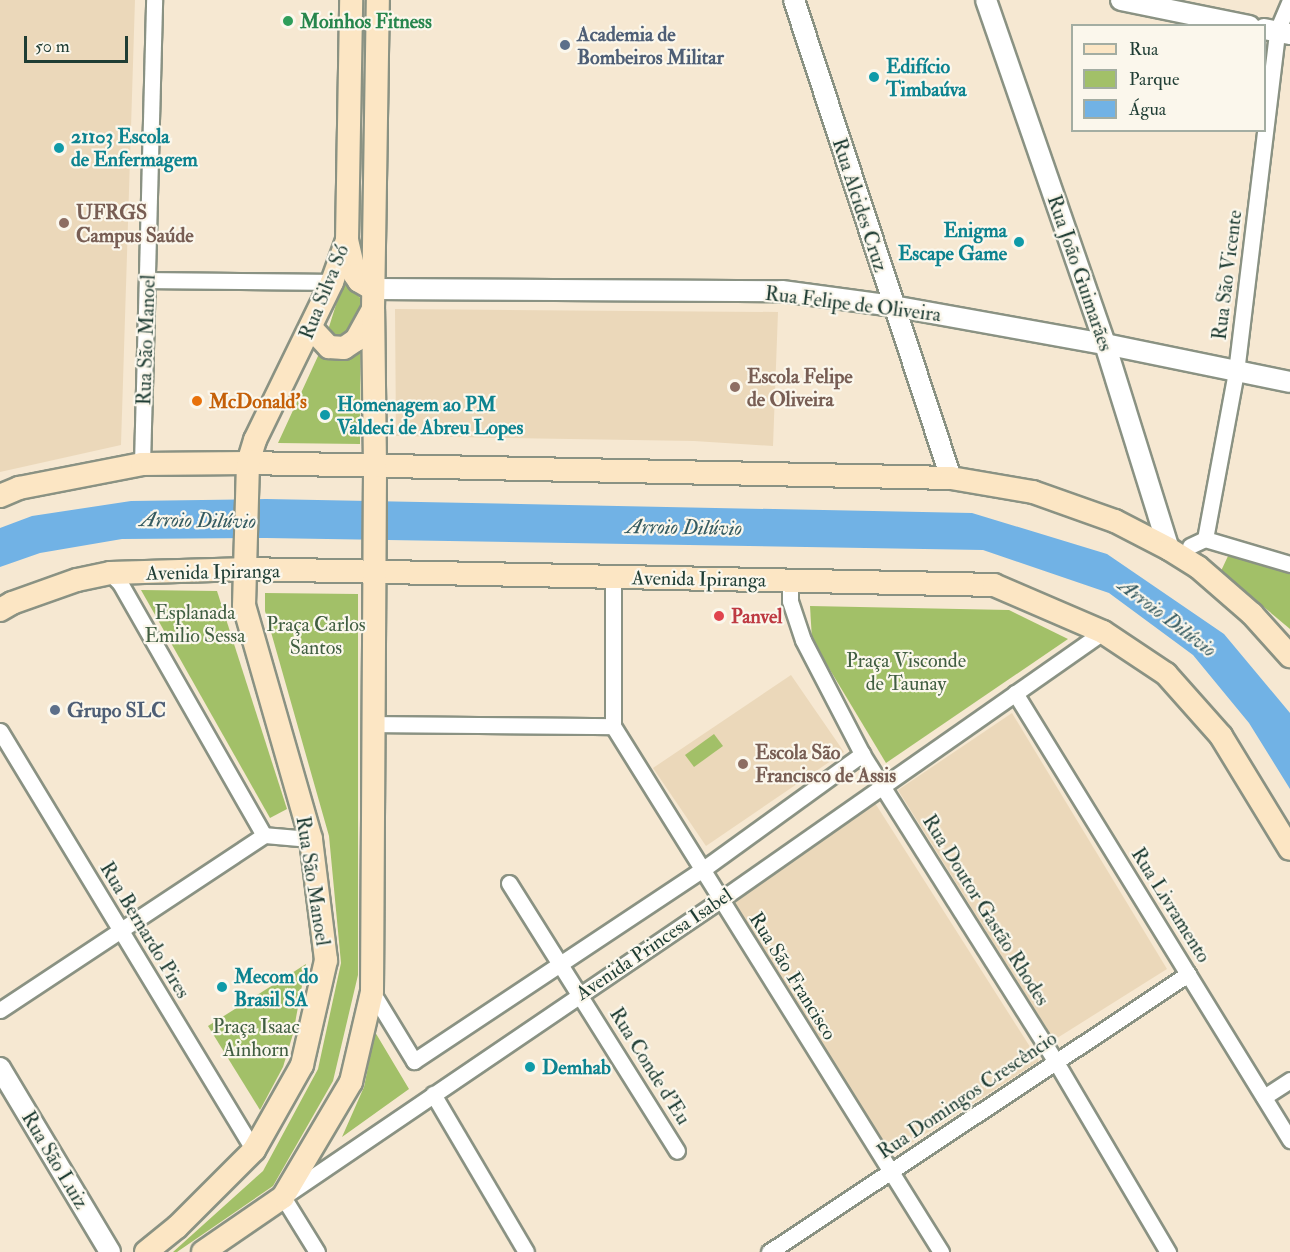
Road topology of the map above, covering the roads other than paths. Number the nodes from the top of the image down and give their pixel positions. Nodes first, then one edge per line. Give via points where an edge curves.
1 (154, 0) edge
2 (351, 0) edge
3 (378, 0) edge
4 (794, 0) edge
5 (986, 0) edge
6 (1121, 0) edge
7 (1290, 0) edge
8 (1239, 24) edge
9 (1277, 31) edge
10 (1266, 122) edge
11 (1265, 132) edge
12 (347, 240) junction
13 (148, 280) junction
14 (332, 282) junction
15 (373, 299) junction
16 (893, 306) junction
17 (312, 329) junction
18 (1105, 344) junction
19 (1236, 372) junction
20 (1290, 382) edge
21 (248, 463) junction
22 (142, 464) junction
23 (375, 466) junction
24 (951, 478) junction
25 (0, 496) edge
26 (1205, 539) junction
27 (246, 542) joint
28 (1179, 547) junction
29 (1290, 564) edge
30 (245, 569) junction
31 (110, 573) junction
32 (374, 574) junction
33 (413, 574) junction
34 (613, 578) junction
35 (790, 581) junction
36 (0, 610) edge
37 (374, 614) junction
38 (1103, 632) junction
39 (1290, 656) edge
40 (1015, 693) junction
41 (372, 724) junction
42 (614, 726) junction
43 (0, 731) edge
44 (862, 754) junction
45 (883, 784) junction
46 (264, 835) junction
47 (311, 839) junction
48 (1290, 849) edge
49 (702, 870) junction
50 (509, 883) dead end
51 (720, 900) junction
52 (121, 929) junction
53 (560, 963) junction
54 (1188, 974) junction
55 (372, 992) junction
56 (580, 994) junction
57 (0, 1010) edge
58 (1056, 1062) junction
59 (0, 1068) edge
60 (1290, 1080) edge
61 (433, 1094) junction
62 (1264, 1097) junction
63 (1290, 1140) edge
64 (254, 1150) junction
65 (678, 1150) dead end
66 (891, 1171) junction
67 (283, 1197) junction
68 (110, 1252) edge
69 (146, 1252) edge
70 (203, 1252) edge
71 (317, 1252) edge
72 (526, 1252) edge
73 (769, 1252) edge
74 (941, 1252) edge
75 (1168, 1252) edge

1 - 13 street, Rua São Manoel
2 - 12 main road, Rua Silva Só
3 - 15 main road, Rua Silva Só
4 - 16 street, Rua Alcides Cruz
5 - 18 street, Rua João Guimarães
6 - 8 street
7 - 9 street, Rua São Vicente
9 - 10 street, Rua São Vicente
11 - 19 street, Rua São Vicente
12 - 14 main road, Rua Silva Só
12 - 15 main road via 355,275
13 - 14 street
13 - 22 street, Rua São Manoel
14 - 17 main road, Rua Silva Só
15 - 16 street, Rua Felipe de Oliveira via 782,291
15 - 17 main road via 356,340 344,348 329,347
15 - 23 main road, Rua Silva Só
16 - 18 street, Rua Felipe de Oliveira
16 - 24 street, Rua Alcides Cruz
17 - 21 main road, Rua Silva Só via 255,440
18 - 19 street, Rua Felipe de Oliveira
18 - 28 street, Rua João Guimarães
19 - 20 street, Rua Felipe de Oliveira
19 - 26 street, Rua São Vicente
21 - 22 main road
21 - 23 main road
21 - 27 main road, Rua Silva Só
22 - 25 main road via 19,488
23 - 24 main road
23 - 32 main road, Rua Silva Só
24 - 28 main road via 1033,492
26 - 28 street
26 - 29 street
27 - 30 main road, Rua São Manoel
28 - 39 main road via 1252,614
30 - 31 main road, Avenida Ipiranga
30 - 32 main road, Avenida Ipiranga
30 - 47 main road, Rua São Manoel via 244,606
31 - 36 main road, Avenida Ipiranga via 77,580
31 - 46 street via 120,583
32 - 33 main road, Avenida Ipiranga
32 - 37 main road
33 - 34 main road, Avenida Ipiranga
33 - 37 main road via 395,586
34 - 35 main road, Avenida Ipiranga
34 - 42 street
35 - 38 main road, Avenida Ipiranga via 994,585
35 - 44 street, Rua Doutor Gastão Rhodes via 790,601 803,640
37 - 41 main road
38 - 40 street, Avenida Princesa Isabel
38 - 48 main road, Avenida Ipiranga via 1166,674 1221,736
40 - 45 street, Avenida Princesa Isabel
40 - 54 street, Rua Livramento
41 - 42 street
41 - 55 main road
42 - 49 street, Rua São Francisco
43 - 52 street, Rua Bernardo Pires
44 - 45 street, Rua Doutor Gastão Rhodes
44 - 49 street, Avenida Princesa Isabel
45 - 51 street, Avenida Princesa Isabel
45 - 58 street, Rua Doutor Gastão Rhodes
46 - 47 street
46 - 52 street
47 - 64 main road, Rua São Manoel via 326,960 302,1065
49 - 51 street, Rua São Francisco
49 - 53 street, Avenida Princesa Isabel
50 - 53 street, Rua Conde d'Eu
51 - 56 street, Avenida Princesa Isabel
51 - 66 street, Rua São Francisco
52 - 57 street
52 - 64 street, Rua Bernardo Pires
53 - 55 street, Avenida Princesa Isabel via 414,1061
53 - 56 street, Rua Conde d'Eu
54 - 58 street, Rua Domingos Crescêncio
54 - 62 street, Rua Livramento
55 - 67 main road via 351,1082
56 - 61 street, Avenida Princesa Isabel
56 - 65 street, Rua Conde d'Eu
58 - 66 street, Rua Domingos Crescêncio
58 - 75 street, Rua Doutor Gastão Rhodes
59 - 68 street, Rua São Luiz
60 - 62 street
61 - 67 street, Avenida Princesa Isabel
61 - 72 street
62 - 63 street, Rua Livramento
64 - 69 main road via 177,1227
66 - 73 street, Rua Domingos Crescêncio
66 - 74 street, Rua São Francisco
67 - 70 main road, Avenida Princesa Isabel
67 - 71 street

